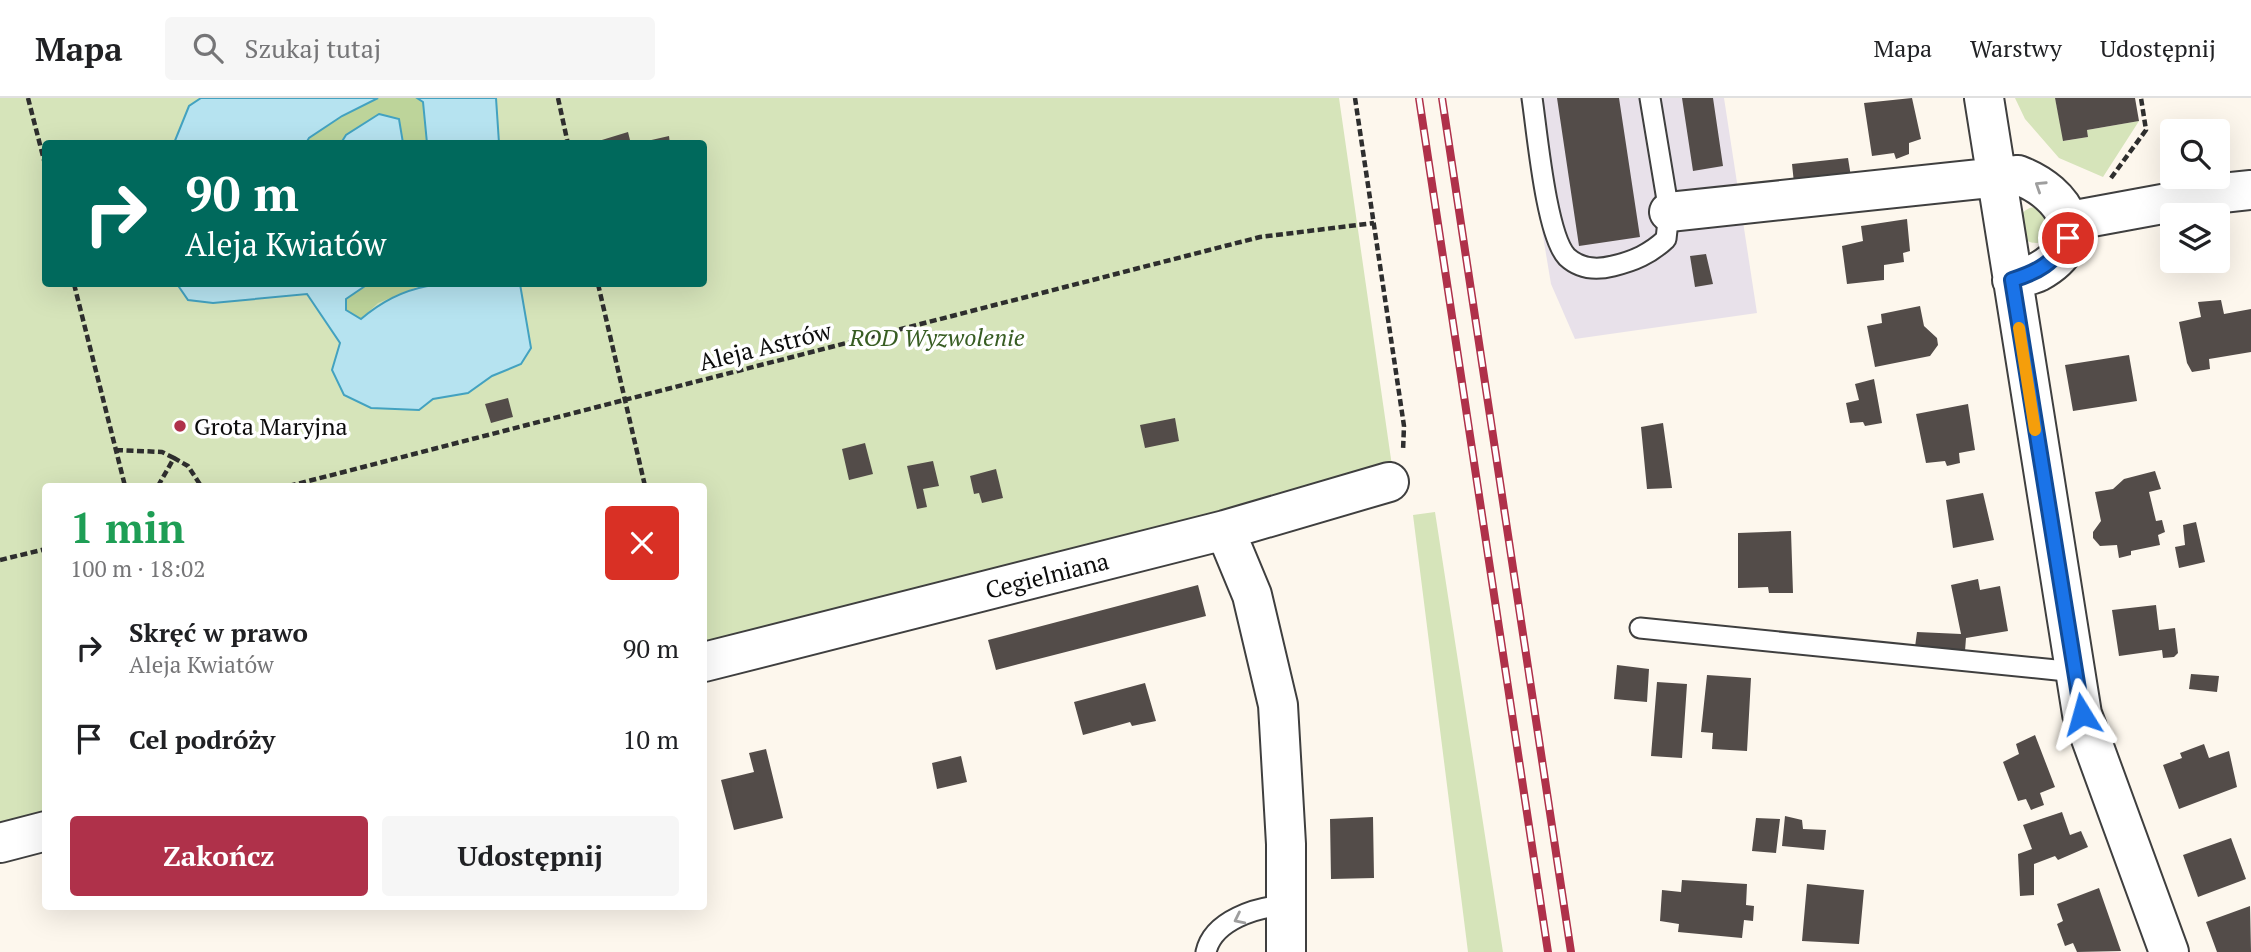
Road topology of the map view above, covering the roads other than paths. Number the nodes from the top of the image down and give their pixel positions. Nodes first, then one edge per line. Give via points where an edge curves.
1 (1532, 98) edge
2 (1650, 98) edge
3 (1984, 98) edge
4 (1996, 176) junction
5 (2251, 190) edge
6 (1669, 212) junction
7 (2070, 221) junction
8 (2012, 280) junction
9 (1389, 482) road end
10 (1225, 530) junction
11 (1640, 628) dead end
12 (707, 661) edge
13 (2076, 673) junction
14 (42, 832) edge
15 (0, 843) edge
16 (1286, 905) junction
17 (1206, 952) edge
18 (1286, 952) edge
19 (2169, 952) edge

1 - 6 lane via 1548,205 1567,256 1587,268 1605,268 1652,252 1666,239
2 - 6 lane
3 - 4 street
4 - 6 street
7 -> 4 street via 2062,203 2041,183 2018,175
4 - 8 street
5 - 7 street
7 - 8 street via 2068,238 2058,256 2038,272
8 - 13 street
9 - 10 street, Cegielniana
10 - 12 street, Cegielniana
10 - 16 street via 1252,595 1279,705
11 - 13 lane
13 - 19 street via 2082,714 2102,776
14 - 15 street
16 -> 17 lane via 1233,920 1209,940
16 - 18 street

